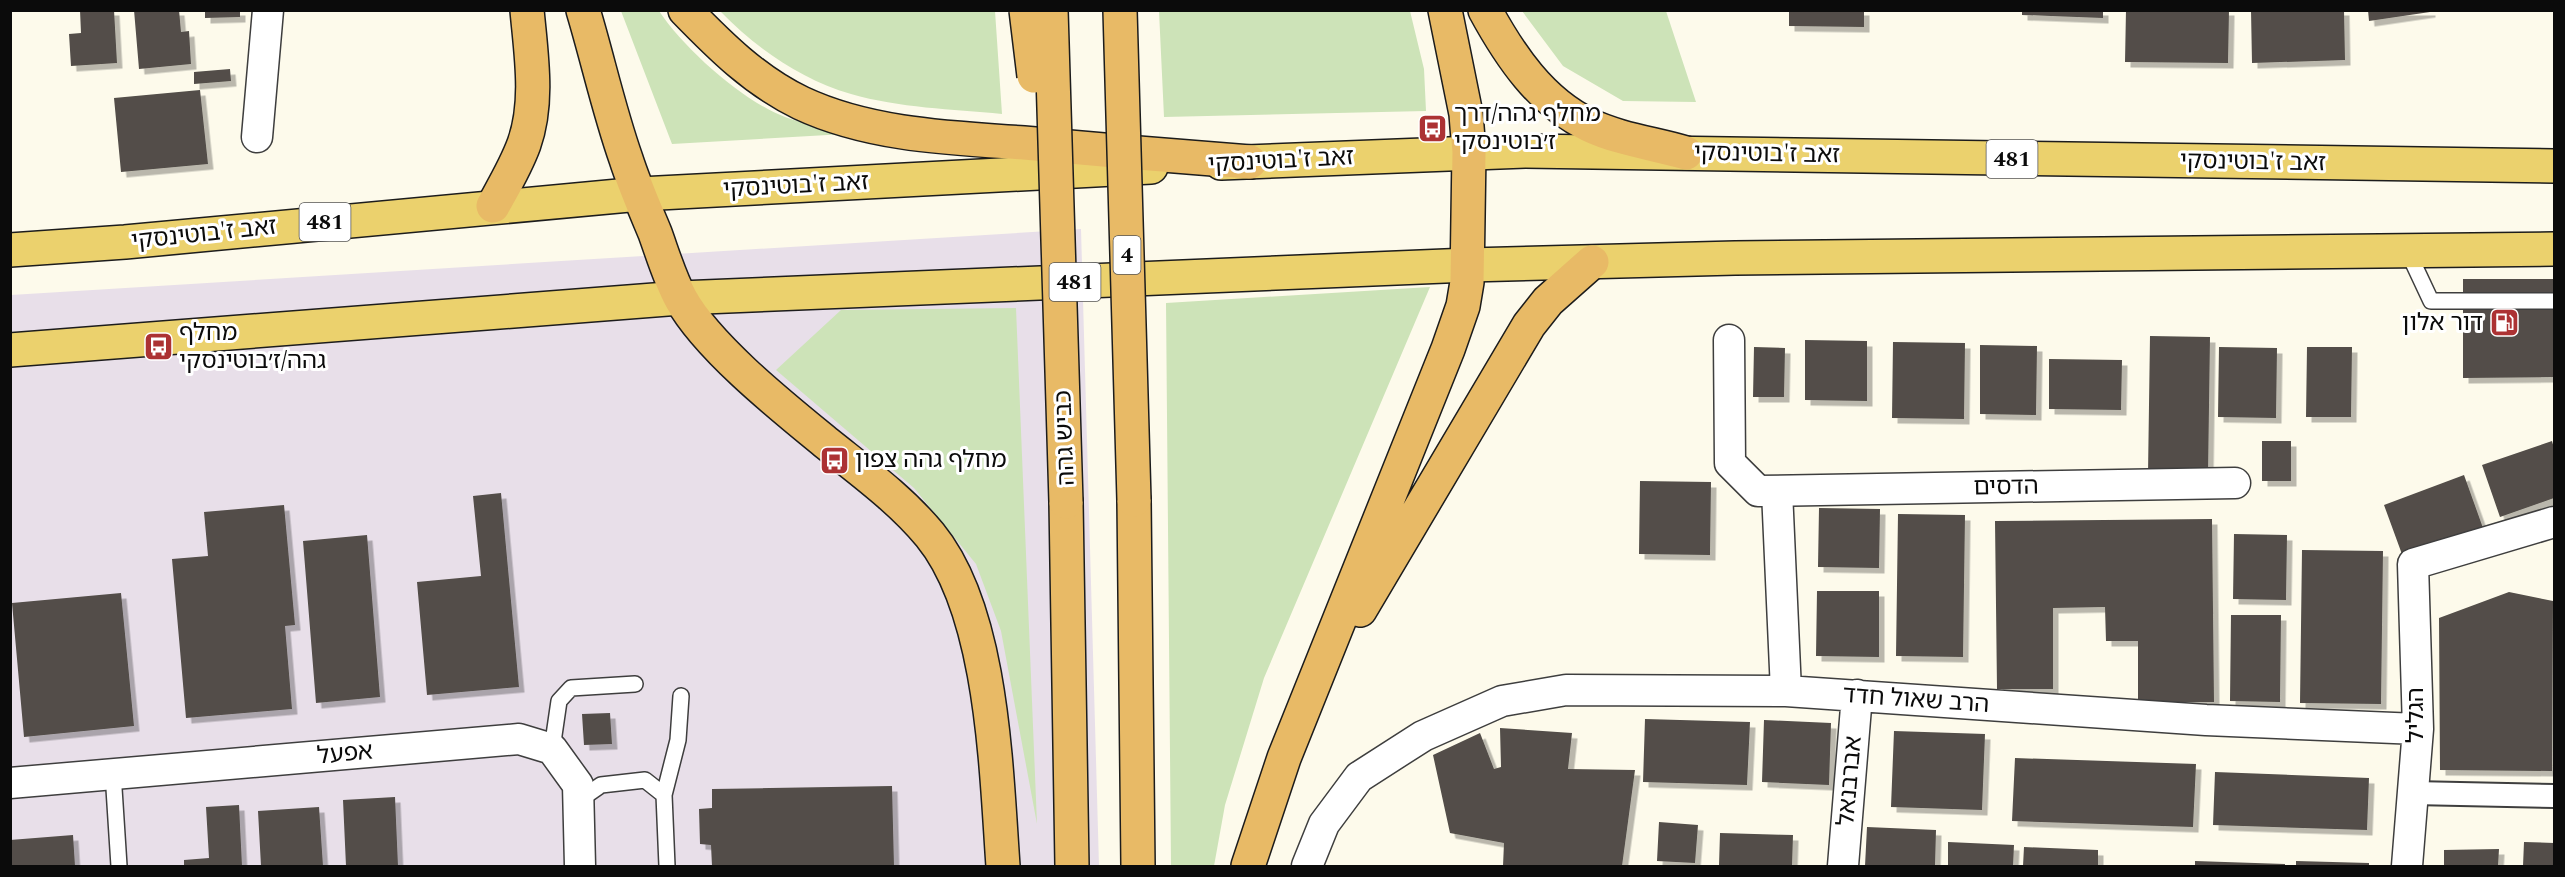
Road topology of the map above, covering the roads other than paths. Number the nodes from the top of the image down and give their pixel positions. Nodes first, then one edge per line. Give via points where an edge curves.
1 (268, 10) edge
2 (527, 10) edge
3 (583, 10) edge
4 (685, 10) edge
5 (1026, 10) edge
6 (1051, 10) edge
7 (1120, 10) edge
8 (1445, 10) edge
9 (1485, 10) edge
10 (257, 137) dead end
11 (1469, 152) junction
12 (1686, 153) junction
13 (1250, 162) junction
14 (2554, 166) edge
15 (640, 194) junction
16 (493, 206) junction
17 (2554, 249) edge
18 (10, 250) edge
19 (2408, 252) junction
20 (1592, 262) junction
21 (1469, 265) junction
22 (1060, 272) junction
23 (680, 298) junction
24 (2554, 301) edge
25 (1729, 340) dead end
26 (10, 350) edge
27 (2235, 483) dead end
28 (1777, 491) junction
29 (2554, 522) edge
30 (635, 684) dead end
31 (1786, 692) junction
32 (1857, 695) junction
33 (681, 696) dead end
34 (1309, 696) junction
35 (2418, 729) junction
36 (552, 749) junction
37 (113, 773) junction
38 (10, 783) edge
39 (2412, 793) junction
40 (664, 795) junction
41 (2554, 796) edge
42 (578, 801) junction
43 (119, 867) edge
44 (580, 867) edge
45 (667, 867) edge
46 (1003, 867) edge
47 (1072, 867) edge
48 (1138, 867) edge
49 (1248, 867) edge
50 (1307, 867) edge
51 (1843, 867) edge
52 (2407, 867) edge

1 - 10 street
2 - 16 highway via 533,77 530,119 513,170
3 - 15 highway via 626,159
4 - 13 highway via 721,48 757,77 801,103 853,122 970,139
5 - 22 highway, bridge
6 - 22 highway, כביש גהה, bridge
7 - 48 highway, 4, bridge via 1134,500
8 - 11 highway via 1466,114
9 - 12 highway via 1515,60 1542,92 1568,114 1591,126
11 - 12 main road, זאב ז'בוטינסקי / 481
11 - 13 main road, זאב ז'בוטינסקי / 481
11 - 21 highway
12 - 14 main road, זאב ז'בוטינסקי / 481
13 - 15 main road, זאב ז'בוטינסקי / 481
15 - 16 main road, זאב ז'בוטינסקי / 481
15 - 23 highway
16 - 18 main road, זאב ז'בוטינסקי / 481
17 - 19 main road, 481
19 - 20 main road, 481
19 - 24 lane via 2431,301
20 - 21 main road, 481
20 - 34 highway via 1548,301 1528,325
21 - 23 main road, 481
21 - 34 highway via 1463,306 1448,349
22 - 47 highway, כביש גהה, bridge
23 - 26 main road, 481
23 - 46 highway via 705,332 737,364 915,519 953,573 971,620 986,679
25 - 28 street, הדסים via 1730,463 1758,491
27 - 28 street, הדסים
28 - 31 street
29 - 35 street, הגליל via 2413,564
30 - 36 lane via 571,688 559,701
31 - 32 street, הרב שאול חדד
31 - 50 street, הרב שאול חדד via 1566,690 1502,701 1423,736 1359,777 1324,824
32 - 35 street, הרב שאול חדד via 2206,720
32 - 51 street, אברבנאל
33 - 40 lane via 678,740
34 - 49 highway
35 - 39 street, הגליל
36 - 37 street, אפעל via 519,739
36 - 42 street via 578,785
37 - 38 street, אפעל
37 - 43 lane
39 - 41 street
39 - 52 street, הגליל
40 - 42 lane via 645,780 602,785
40 - 45 lane
42 - 44 street

